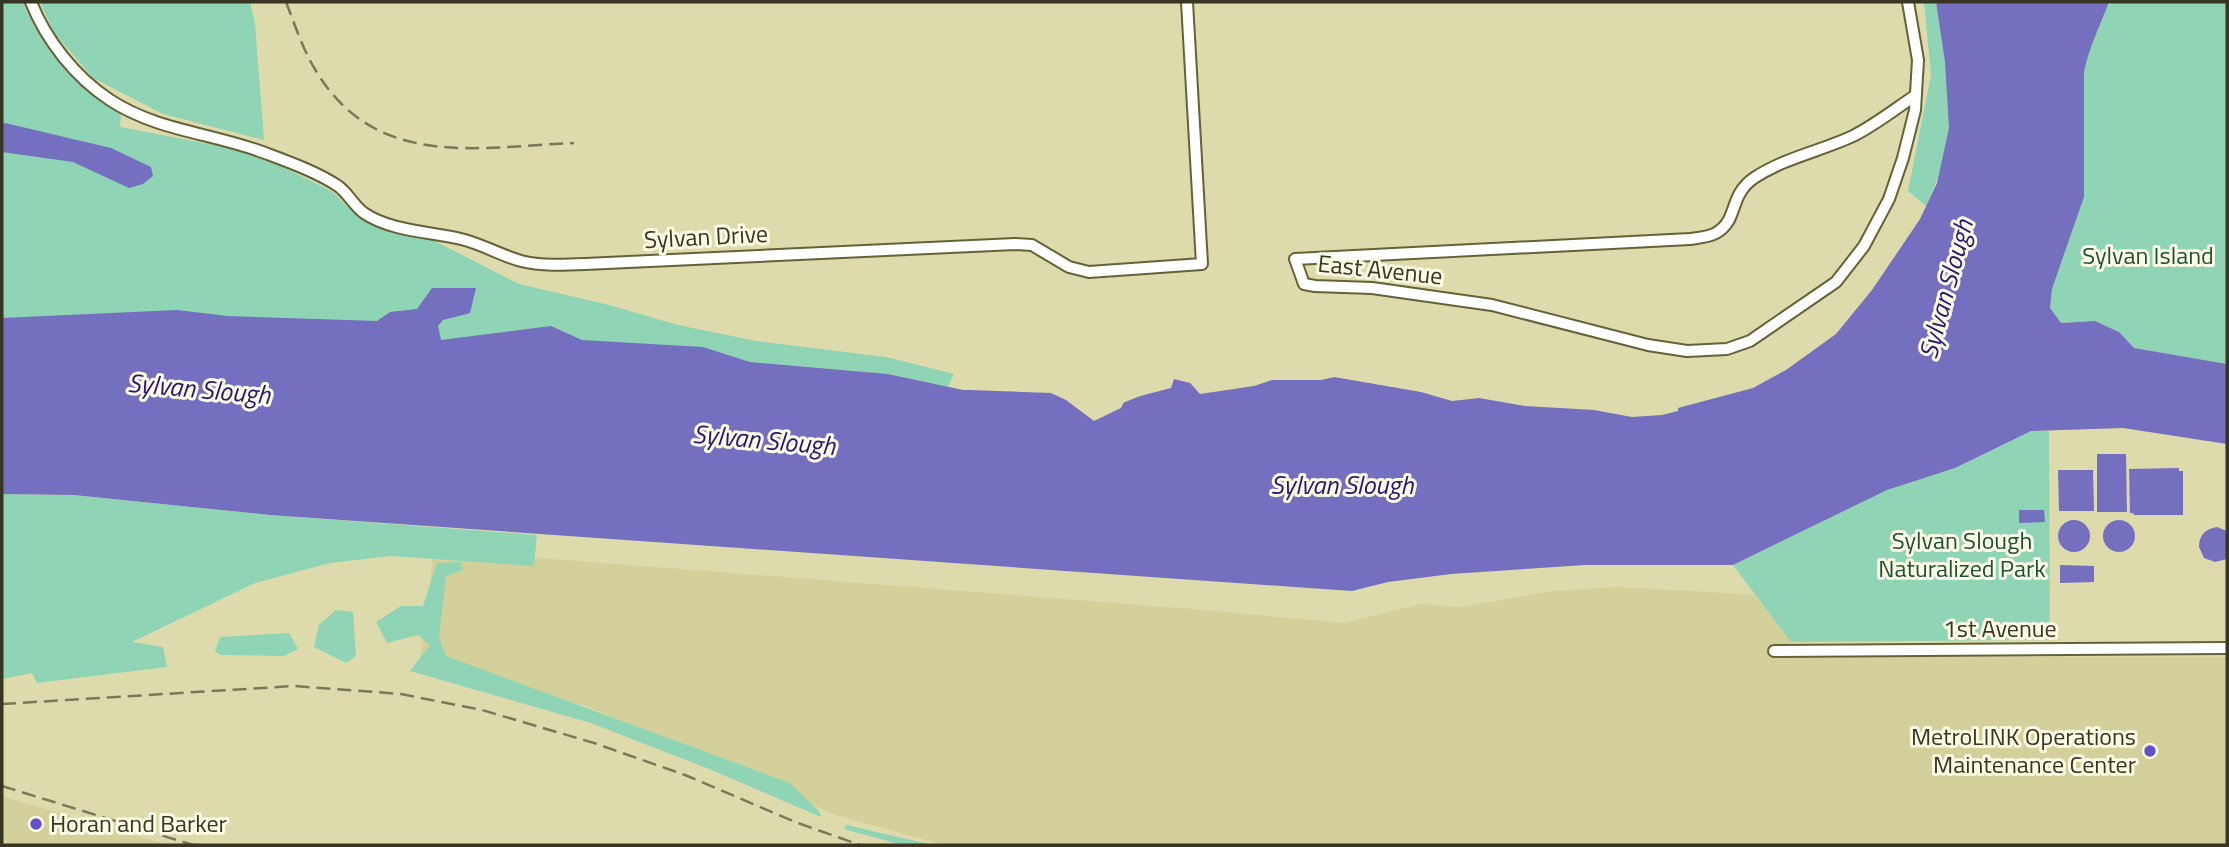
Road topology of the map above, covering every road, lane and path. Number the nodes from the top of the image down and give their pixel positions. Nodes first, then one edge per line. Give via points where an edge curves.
1 (31, 2) edge
2 (1908, 2) edge
3 (1186, 3) edge
4 (1916, 94) junction
5 (2227, 648) edge
6 (1774, 651) dead end

1 - 3 street, Sylvan Drive via 66,61 125,109 161,125 258,150 320,176 344,191 363,212 405,229 465,240 521,261 584,264 1015,244 1032,245 1069,267 1089,272 1202,264
2 - 4 street, East Avenue via 1918,60
4 - 4 street, East Avenue via 1852,136 1757,176 1736,197 1731,220 1715,234 1690,239 1295,258 1300,278 1315,286 1372,288 1519,310 1665,348 1701,352 1736,348 1820,295 1854,261 1889,199 1910,133
5 - 6 street, 1st Avenue

